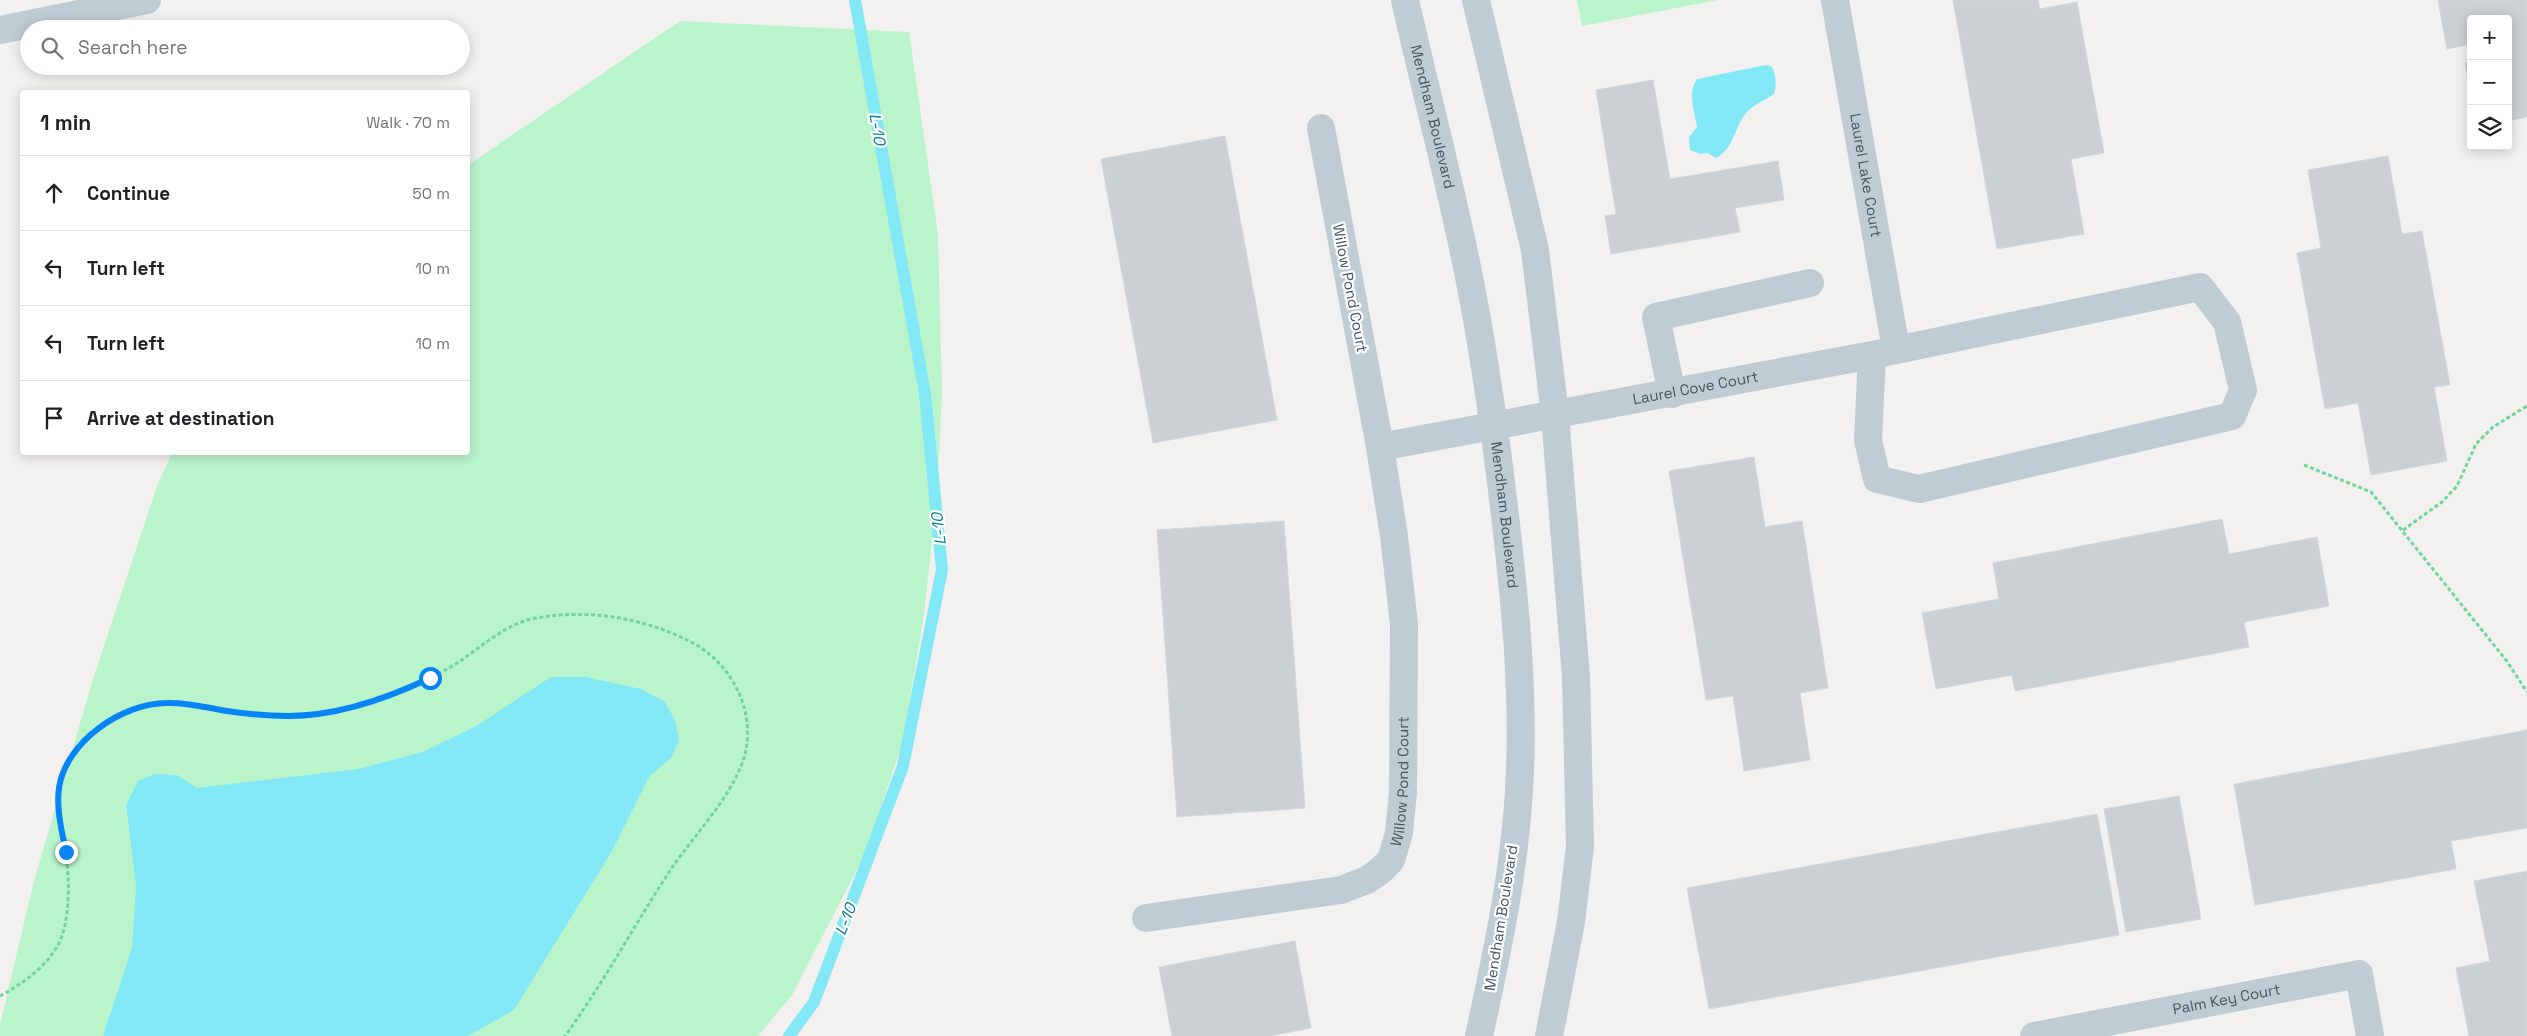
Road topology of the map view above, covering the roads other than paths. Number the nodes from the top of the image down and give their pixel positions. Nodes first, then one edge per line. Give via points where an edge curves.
1 (147, 0) edge
2 (1404, 0) edge
3 (1476, 0) edge
4 (1835, 0) edge
5 (49, 20) edge
6 (20, 26) edge
7 (0, 30) edge
8 (1321, 128) dead end
9 (1810, 282) dead end
10 (1884, 352) junction
11 (1672, 394) junction
12 (1555, 415) junction
13 (1495, 424) junction
14 (1380, 447) junction
15 (1146, 918) dead end
16 (1479, 1036) edge
17 (1549, 1036) edge
18 (2034, 1036) edge
19 (2370, 1036) edge

1 - 5 street
2 - 13 street, Mendham Boulevard via 1467,267
3 - 12 street via 1535,250
4 - 10 street, Laurel Lake Court
6 - 7 street
8 - 14 street, Willow Pond Court
9 - 11 street via 1656,317
10 - 10 street, Laurel Lake Court via 2200,287 2226,322 2243,390 2232,416 1919,489 1877,479 1868,440
10 - 11 street, Laurel Cove Court
11 - 12 street, Laurel Cove Court
12 - 13 street, Laurel Cove Court
12 - 17 street via 1576,677 1580,846 1571,922
13 - 14 street
13 - 16 street, Mendham Boulevard via 1517,624 1521,694 1520,773 1500,939
14 - 15 street, Willow Pond Court via 1404,624 1403,792 1399,833 1391,860 1368,880 1341,890
18 - 19 street, Palm Key Court via 2359,974

